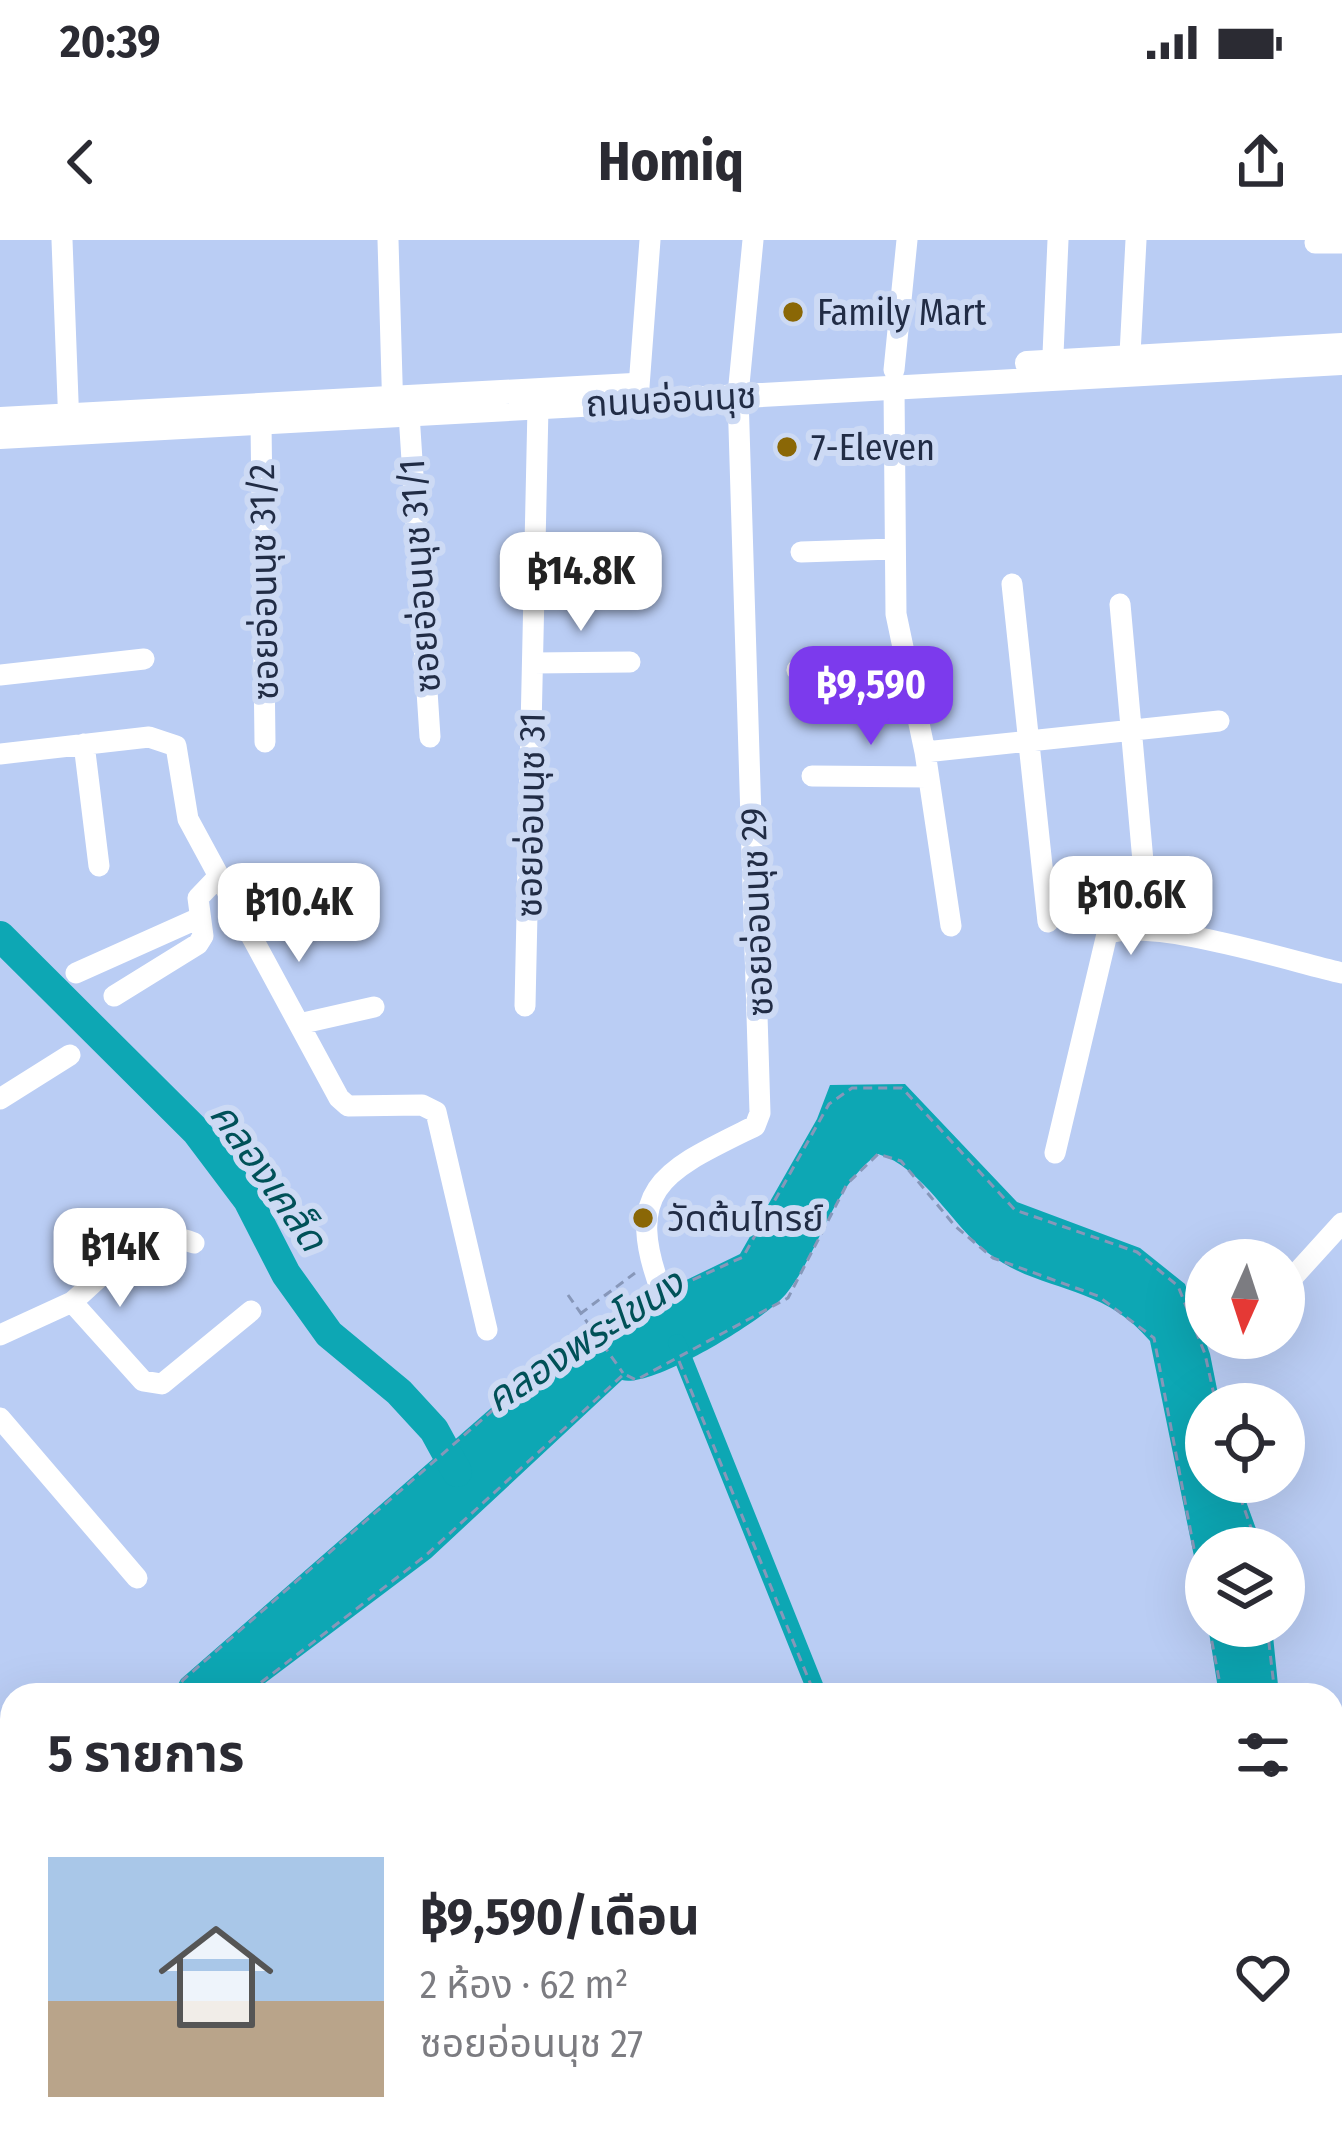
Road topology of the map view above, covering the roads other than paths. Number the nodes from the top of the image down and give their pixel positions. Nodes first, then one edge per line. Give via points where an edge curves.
1 (62, 240) edge
2 (388, 240) edge
3 (650, 240) edge
4 (753, 240) edge
5 (907, 240) edge
6 (1058, 240) edge
7 (1136, 240) edge
8 (1315, 243) dead end
9 (1342, 243) edge
10 (1342, 345) edge
11 (1342, 363) edge
12 (1129, 365) junction
13 (1053, 370) junction
14 (894, 378) junction
15 (739, 387) junction
16 (639, 393) junction
17 (538, 407) junction
18 (398, 409) junction
19 (0, 419) edge
20 (261, 422) junction
21 (69, 424) junction
22 (0, 437) edge
23 (893, 548) junction
24 (801, 552) dead end
25 (1012, 584) dead end
26 (1120, 604) dead end
27 (144, 659) dead end
28 (630, 662) dead end
29 (906, 663) junction
30 (533, 664) junction
31 (797, 670) dead end
32 (0, 675) edge
33 (1219, 721) dead end
34 (1132, 731) junction
35 (430, 737) dead end
36 (265, 742) dead end
37 (1027, 744) junction
38 (84, 745) junction
39 (925, 752) junction
40 (0, 754) edge
41 (812, 776) dead end
42 (928, 777) junction
43 (99, 866) dead end
44 (218, 876) junction
45 (1147, 906) dead end
46 (199, 918) junction
47 (1048, 922) dead end
48 (951, 926) dead end
49 (76, 973) dead end
50 (1342, 973) edge
51 (114, 996) dead end
52 (525, 1006) dead end
53 (374, 1007) dead end
54 (299, 1024) junction
55 (70, 1055) dead end
56 (0, 1099) edge
57 (1054, 1153) dead end
58 (1342, 1222) edge
59 (194, 1243) dead end
60 (1305, 1263) edge
61 (661, 1291) road end
62 (73, 1302) junction
63 (251, 1311) dead end
64 (487, 1330) dead end
65 (0, 1335) edge
66 (0, 1418) edge
67 (136, 1578) dead end

1 - 21 street
2 - 18 street, ซอยอ่อนนุช 31/1
3 - 16 street
4 - 15 street, ซอยอ่อนนุช 29
5 - 14 street
6 - 13 street
7 - 12 street
8 - 9 street
10 - 12 main road, ถนนอ่อนนุช
11 - 12 main road, ถนนอ่อนนุช
12 - 13 main road, ถนนอ่อนนุช
13 - 14 main road, ถนนอ่อนนุช
14 - 15 main road, ถนนอ่อนนุช
14 - 23 street
15 - 16 main road, ถนนอ่อนนุช
15 - 61 street, ซอยอ่อนนุช 29 via 760,1070 754,1126 653,1189 646,1211
16 - 17 main road, ถนนอ่อนนุช
16 - 18 main road, ถนนอ่อนนุช
17 - 18 main road, ถนนอ่อนนุช
17 - 30 street, ซอยอ่อนนุช 31
18 - 20 main road, ถนนอ่อนนุช
18 - 21 main road, ถนนอ่อนนุช
18 - 35 street, ซอยอ่อนนุช 31/1
19 - 21 main road, ถนนอ่อนนุช
20 - 21 main road, ถนนอ่อนนุช
20 - 36 street, ซอยอ่อนนุช 31/2
21 - 22 main road, ถนนอ่อนนุช
23 - 24 street
23 - 29 street
25 - 37 street
26 - 34 street
27 - 32 street
28 - 30 street
29 - 31 street
29 - 39 street
30 - 52 street, ซอยอ่อนนุช 31
33 - 34 street
34 - 37 street
34 - 45 street
37 - 39 street
37 - 47 street
38 - 40 street
38 - 43 street
38 - 44 street via 149,737 176,746 184,810
39 - 42 street
41 - 42 street
42 - 48 street
44 - 46 street via 198,898
44 - 54 street
46 - 49 street
46 - 51 street via 199,944
50 - 57 street via 1164,932 1107,934
53 - 54 street
54 - 64 street via 348,1106 422,1105 436,1112
55 - 56 street
58 - 60 street
59 - 62 street via 146,1240
62 - 63 street via 152,1384
62 - 65 street
66 - 67 street

